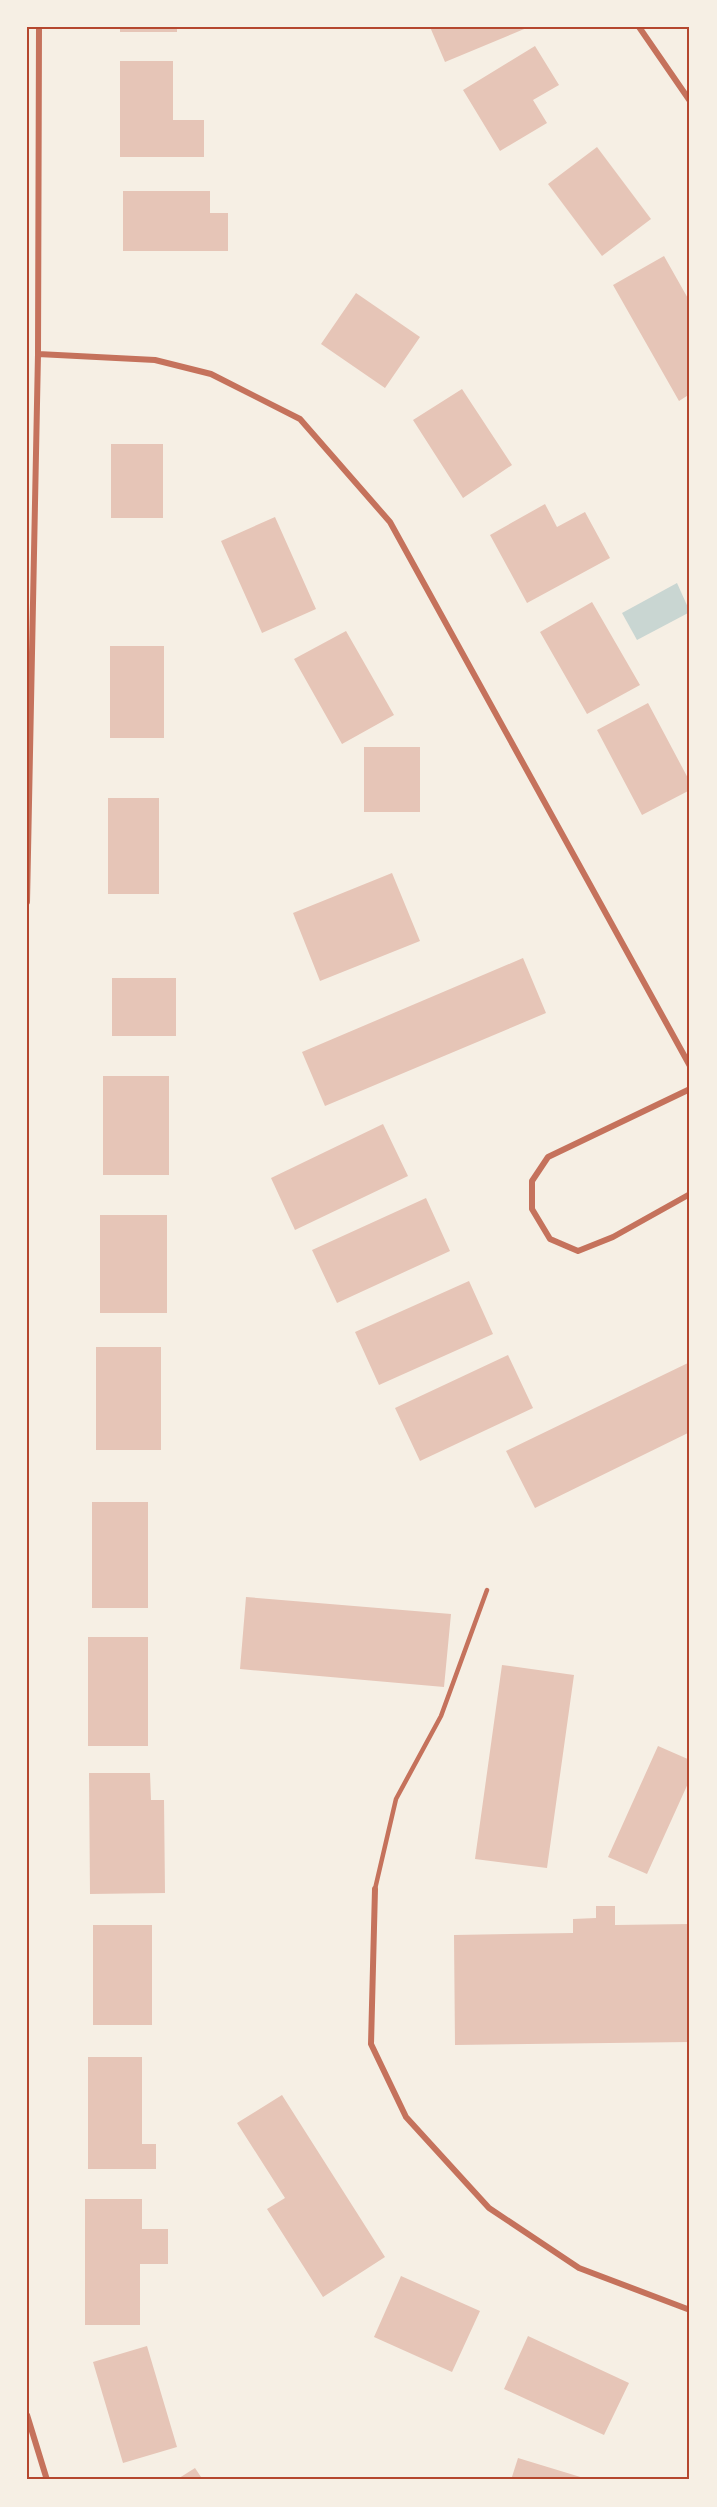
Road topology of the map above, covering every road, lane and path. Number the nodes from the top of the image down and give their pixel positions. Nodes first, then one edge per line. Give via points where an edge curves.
1 (39, 27) edge
2 (639, 27) edge
3 (690, 101) edge
4 (38, 354) junction
5 (27, 902) edge
6 (690, 1066) edge
7 (690, 1089) edge
8 (690, 1194) edge
9 (487, 1590) dead end
10 (375, 1889) joint
11 (690, 2310) edge
12 (27, 2415) edge
13 (47, 2480) edge

1 - 4 street
2 - 3 street
4 - 5 street
4 - 6 street via 166,363 211,374 300,419 390,522
7 - 8 street via 548,1157 532,1181 532,1209 550,1239 579,1251 613,1237
9 - 10 lane via 441,1716 396,1799
10 - 11 street via 371,2044 406,2117 489,2208 579,2268
12 - 13 street

